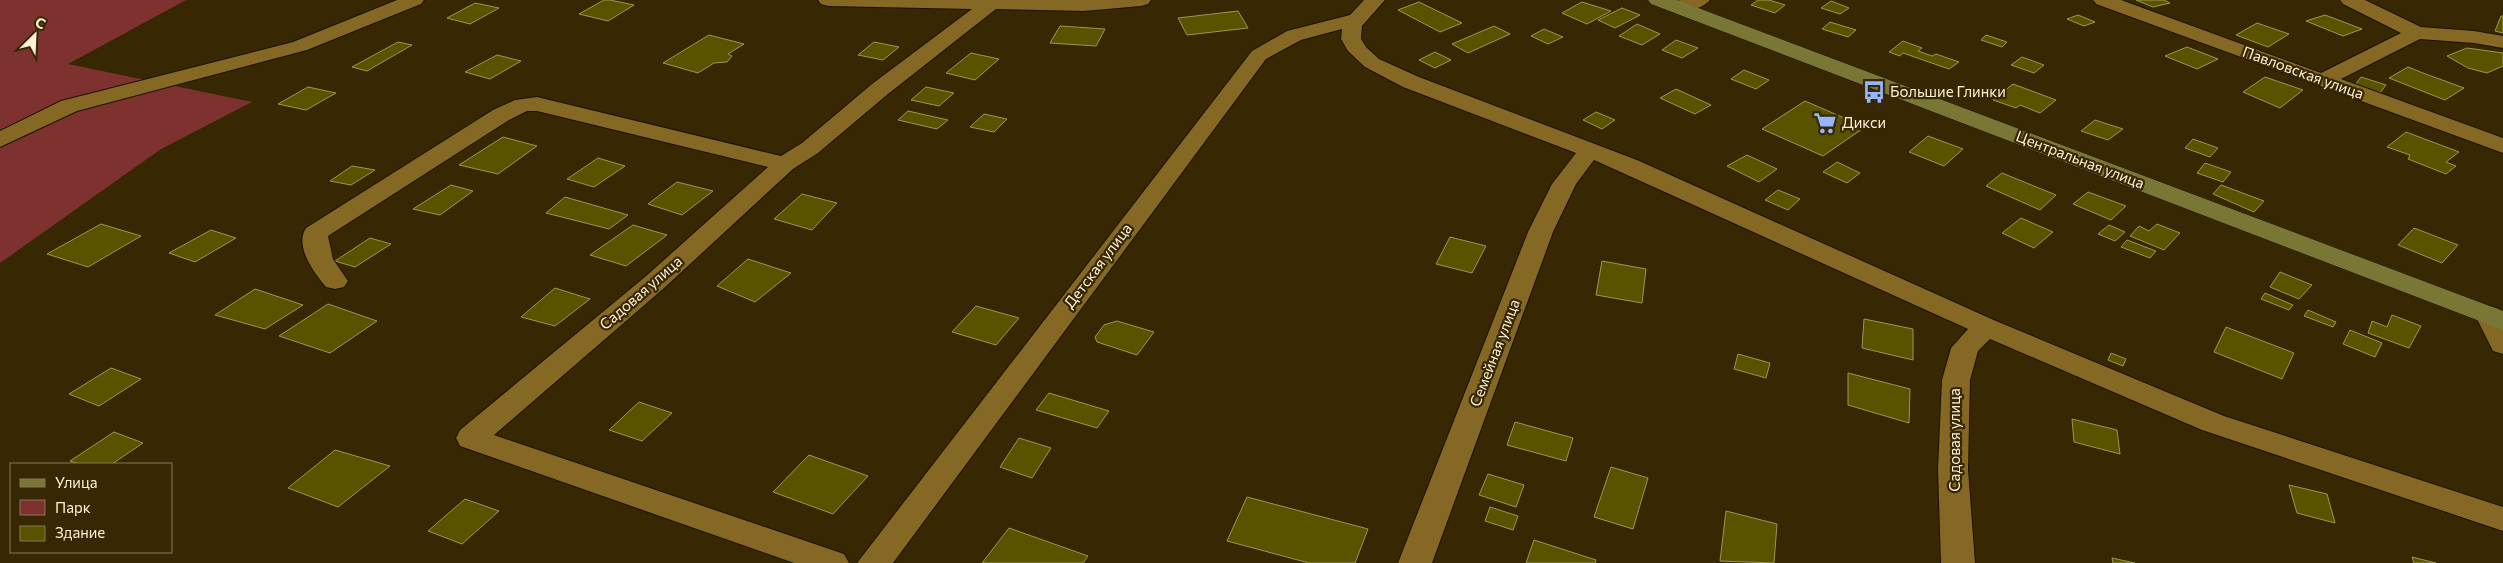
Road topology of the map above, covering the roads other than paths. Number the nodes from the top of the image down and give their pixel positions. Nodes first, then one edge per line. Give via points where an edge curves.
1 (414, 0) edge
2 (828, 0) edge
3 (1141, 0) edge
4 (1700, 0) edge
5 (2104, 0) edge
6 (2350, 0) edge
7 (992, 3) junction
8 (1667, 4) edge
9 (1366, 9) edge
10 (2417, 33) junction
11 (2503, 42) edge
12 (2323, 80) junction
13 (0, 140) edge
14 (2503, 146) edge
15 (1590, 152) junction
16 (785, 164) junction
17 (335, 281) dead end
18 (2496, 318) edge
19 (1986, 327) junction
20 (2503, 345) edge
21 (2503, 519) edge
22 (832, 563) edge
23 (874, 563) edge
24 (1415, 563) edge
25 (1958, 563) edge

1 - 13 street via 300,46 69,106
2 - 7 street
3 - 7 street via 1084,5
4 - 8 street
5 - 12 street, Павловская улица
6 - 10 street
7 - 16 street, Садовая улица via 880,89 810,148
8 - 18 main road, Центральная улица
9 - 15 street via 1352,26 1351,39 1358,51 1372,63 1411,82 1521,122
9 - 23 street, Детская улица via 1292,35 1259,55
10 - 11 street
10 - 12 street
12 - 14 street, Павловская улица
15 - 19 street via 1647,173
15 - 24 street, Семейная улица via 1578,161 1556,200
16 - 17 street via 537,104 523,104 316,233 320,263
16 - 22 street, Садовая улица via 654,283 471,438
18 - 20 street
19 - 21 street via 2213,424
19 - 25 street, Садовая улица via 1965,348 1956,380 1953,469

